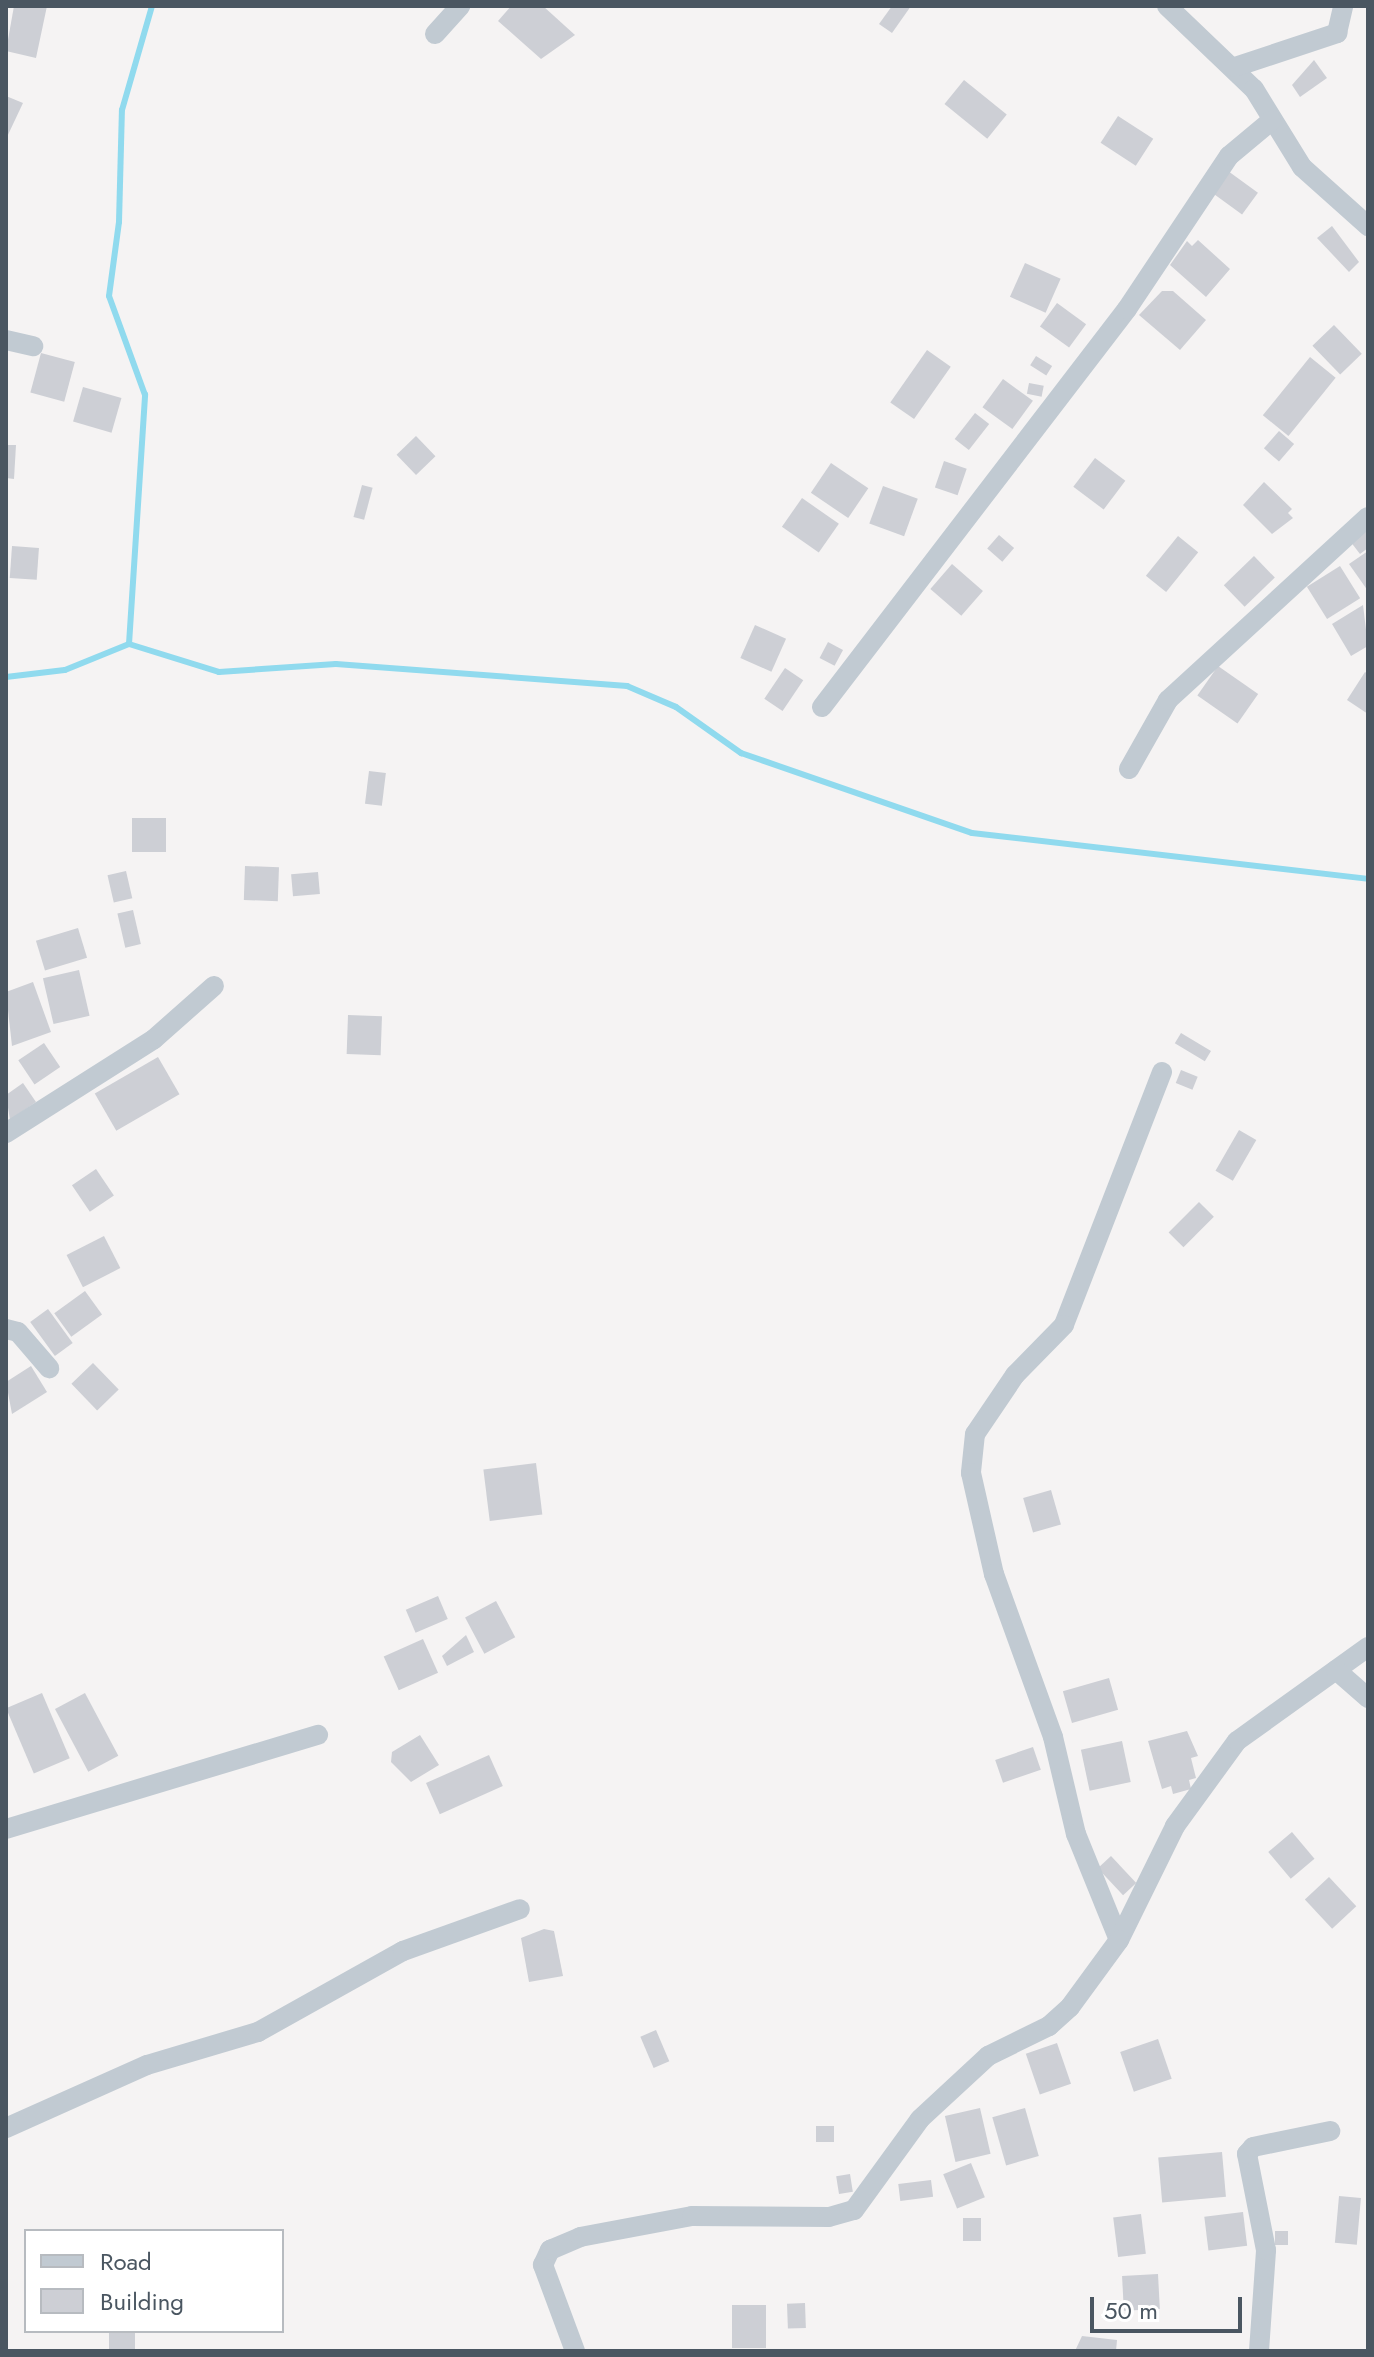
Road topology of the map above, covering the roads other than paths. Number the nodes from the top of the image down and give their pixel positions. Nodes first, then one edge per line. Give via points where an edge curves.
1 (460, 6) edge
2 (1167, 6) edge
3 (1343, 6) edge
4 (435, 34) dead end
5 (1235, 67) junction
6 (1271, 121) junction
7 (1368, 226) edge
8 (6, 340) edge
9 (33, 346) dead end
10 (1368, 517) edge
11 (822, 707) dead end
12 (1129, 769) dead end
13 (214, 986) dead end
14 (1162, 1072) dead end
15 (6, 1133) edge
16 (6, 1329) edge
17 (49, 1368) dead end
18 (1368, 1647) edge
19 (1336, 1670) junction
20 (1368, 1698) edge
21 (318, 1735) dead end
22 (6, 1829) edge
23 (520, 1909) dead end
24 (1119, 1940) junction
25 (6, 2128) edge
26 (1330, 2131) dead end
27 (575, 2351) edge
28 (1259, 2351) edge

1 - 4 street
2 - 5 street
3 - 5 street via 1337,33
5 - 6 street
6 - 7 street via 1302,167
6 - 11 street via 1229,156 1127,309
8 - 9 street
10 - 12 street via 1168,700
13 - 15 street via 154,1039
14 - 24 street via 1064,1325 1015,1375 975,1434 971,1473 994,1574 1053,1737 1076,1834
16 - 17 street via 18,1332
18 - 19 street
19 - 20 street
19 - 24 street via 1237,1741 1175,1826
21 - 22 street
23 - 25 street via 403,1951 258,2032 147,2065
24 - 27 street via 1070,2007 1049,2026 988,2056 920,2119 854,2210 829,2217 692,2216 580,2237 550,2250 543,2265
26 - 28 street via 1253,2147 1247,2154 1266,2250

